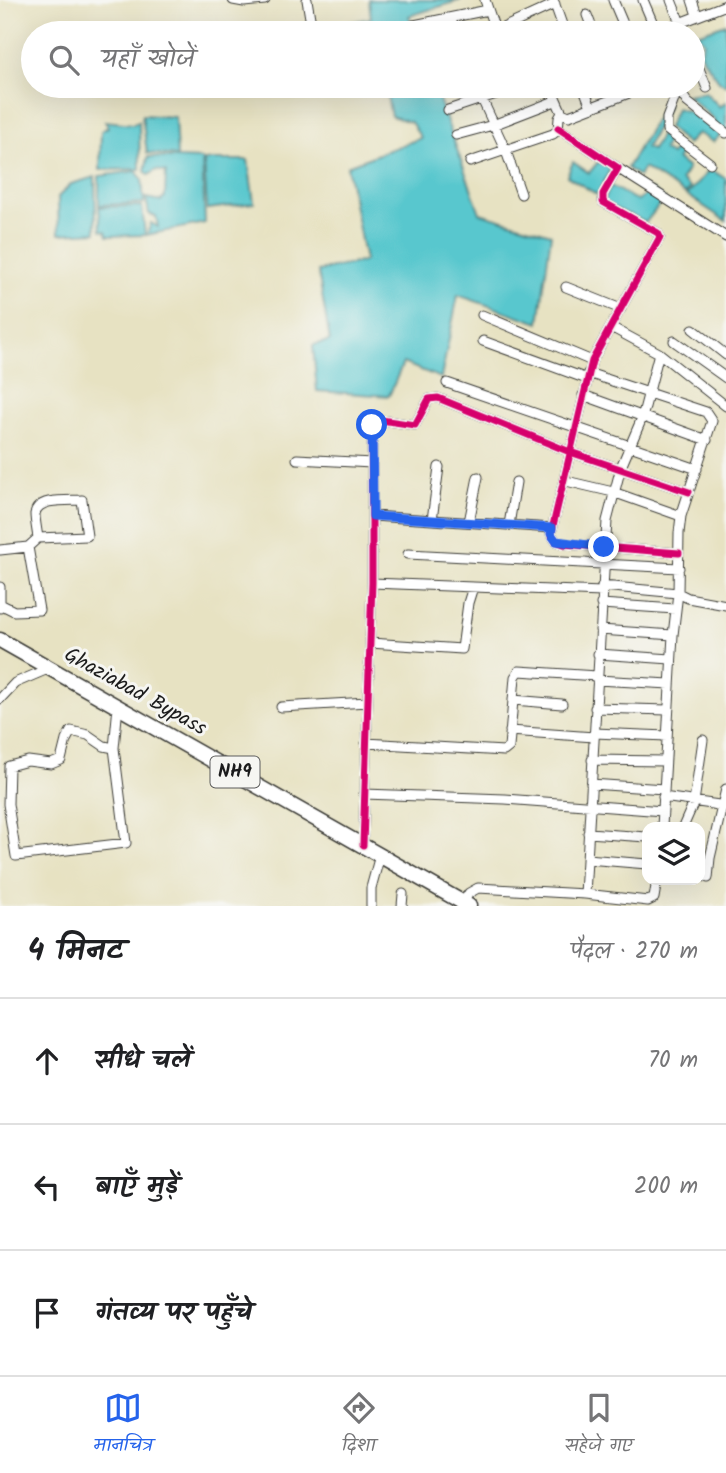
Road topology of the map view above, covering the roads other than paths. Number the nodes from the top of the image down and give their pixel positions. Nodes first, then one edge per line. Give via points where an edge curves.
1 (235, 0) edge
2 (265, 0) edge
3 (307, 0) edge
4 (613, 0) edge
5 (643, 0) edge
6 (671, 0) edge
7 (692, 0) edge
8 (555, 2) edge
9 (487, 5) edge
10 (726, 5) edge
11 (587, 15) dead end
12 (696, 15) junction
13 (451, 19) joint
14 (311, 21) edge
15 (439, 21) edge
16 (518, 21) edge
17 (561, 21) edge
18 (589, 21) edge
19 (621, 21) edge
20 (651, 21) edge
21 (680, 21) edge
22 (682, 21) edge
23 (705, 84) edge
24 (707, 88) dead end
25 (485, 98) edge
26 (554, 98) edge
27 (588, 98) edge
28 (615, 98) edge
29 (673, 98) edge
30 (684, 98) edge
31 (482, 99) junction
32 (555, 101) junction
33 (591, 107) junction
34 (448, 110) dead end
35 (562, 113) junction
36 (493, 125) junction
37 (558, 128) junction
38 (726, 133) edge
39 (456, 135) dead end
40 (506, 151) junction
41 (470, 162) dead end
42 (710, 163) dead end
43 (619, 169) junction
44 (522, 194) dead end
45 (726, 237) edge
46 (566, 287) dead end
47 (621, 309) junction
48 (482, 315) dead end
49 (611, 327) junction
50 (693, 329) dead end
51 (483, 341) dead end
52 (674, 341) dead end
53 (659, 354) junction
54 (726, 355) edge
55 (592, 361) junction
56 (588, 376) junction
57 (726, 378) edge
58 (447, 383) dead end
59 (649, 392) junction
60 (583, 395) junction
61 (725, 402) edge
62 (642, 418) junction
63 (576, 427) junction
64 (706, 440) junction
65 (630, 445) junction
66 (570, 452) junction
67 (297, 459) dead end
68 (372, 463) junction
69 (439, 467) dead end
70 (621, 467) junction
71 (697, 469) junction
72 (478, 477) dead end
73 (566, 481) junction
74 (516, 482) dead end
75 (614, 492) junction
76 (689, 492) junction
77 (373, 516) junction
78 (681, 516) junction
79 (432, 520) junction
80 (469, 522) junction
81 (509, 525) junction
82 (552, 528) junction
83 (38, 538) junction
84 (28, 547) junction
85 (604, 547) junction
86 (0, 550) edge
87 (679, 553) junction
88 (408, 554) dead end
89 (603, 564) junction
90 (680, 568) junction
91 (372, 583) junction
92 (0, 587) edge
93 (473, 587) junction
94 (602, 589) junction
95 (678, 593) junction
96 (601, 604) junction
97 (1, 606) edge
98 (726, 606) edge
99 (675, 609) junction
100 (600, 631) junction
101 (673, 635) junction
102 (0, 640) edge
103 (370, 643) junction
104 (598, 654) junction
105 (671, 659) junction
106 (50, 668) junction
107 (597, 678) junction
108 (670, 684) junction
109 (0, 699) edge
110 (513, 700) junction
111 (368, 702) junction
112 (562, 704) dead end
113 (118, 706) junction
114 (281, 706) dead end
115 (595, 708) junction
116 (668, 710) junction
117 (510, 731) junction
118 (594, 735) junction
119 (667, 736) junction
120 (703, 740) dead end
121 (366, 743) junction
122 (114, 748) junction
123 (592, 760) junction
124 (665, 761) junction
125 (591, 784) junction
126 (726, 789) edge
127 (664, 793) junction
128 (364, 794) junction
129 (694, 802) junction
130 (590, 806) junction
131 (725, 806) edge
132 (663, 811) junction
133 (662, 822) edge
134 (685, 822) edge
135 (588, 832) junction
136 (642, 837) edge
137 (363, 845) junction
138 (380, 855) junction
139 (587, 859) junction
140 (642, 864) edge
141 (708, 878) dead end
142 (656, 885) edge
143 (403, 894) dead end
144 (585, 894) junction
145 (464, 905) edge
146 (371, 906) edge
147 (402, 906) edge

1 - 2 street
3 - 14 street
4 - 19 street
5 - 20 street
6 - 21 street
7 - 12 street
8 - 16 street
8 - 17 street
9 - 13 street
10 - 12 street
11 - 18 street
12 - 22 street
13 - 15 street
23 - 24 street
25 - 31 street
26 - 32 street
27 - 33 street
28 - 33 street
29 - 42 street via 667,118 669,133
30 - 38 street
31 - 34 street
31 - 36 street
32 - 35 street
32 - 36 street
33 - 35 street via 566,116
35 - 37 street
36 - 39 street
36 - 40 street
37 - 40 street via 551,135
37 - 43 street
40 - 41 street
40 - 44 street
43 - 45 street
43 - 47 street via 603,202 660,237
46 - 47 street
47 - 49 street
48 - 55 street
49 - 53 street
49 - 55 street
50 - 54 street
51 - 56 street
52 - 57 street
53 - 59 street
53 - 61 street
55 - 56 street
56 - 59 street
56 - 60 street
58 - 63 street
59 - 62 street
59 - 64 street via 709,414 712,421
60 - 62 street
60 - 63 street
62 - 64 street
62 - 65 street
63 - 65 street
63 - 66 street
64 - 71 street
65 - 70 street
65 - 71 street
66 - 68 street via 435,397 429,399 415,425 374,419
66 - 70 street
66 - 73 street
67 - 68 street
68 - 77 street
69 - 79 street
70 - 75 street
70 - 76 street
71 - 76 street
72 - 80 street
73 - 75 street
73 - 82 street
74 - 81 street
75 - 78 street
75 - 85 street
76 - 78 street
77 - 79 street
77 - 91 street
78 - 87 street
79 - 80 street
80 - 81 street
81 - 82 street
82 - 85 street via 556,541
83 - 83 street via 38,507 82,500 87,536
83 - 84 street
84 - 86 street
84 - 97 street via 38,611
85 - 87 street
85 - 89 street
87 - 90 street
88 - 89 street
89 - 90 street
89 - 94 street
90 - 95 street
91 - 93 street
91 - 103 street
92 - 97 street
93 - 94 street
93 - 103 street via 462,649
94 - 95 street
94 - 96 street
95 - 98 street
95 - 99 street
96 - 99 street
96 - 100 street
99 - 101 street
100 - 101 street
100 - 104 street
101 - 105 street
102 - 106 highway, Ghaziabad Bypass / NH9
103 - 111 street
104 - 105 street
104 - 107 street
105 - 108 street
106 - 109 street via 15,683
106 - 113 highway, Ghaziabad Bypass / NH9
107 - 108 street
107 - 110 street via 519,671
107 - 115 street
108 - 116 street
110 - 112 street
110 - 117 street
111 - 114 street
111 - 121 street
113 - 122 street
113 - 137 highway, Ghaziabad Bypass / NH9
115 - 116 street
115 - 118 street
116 - 119 street
117 - 118 street
117 - 121 street via 509,747 498,752
118 - 119 street
118 - 123 street
119 - 124 street
120 - 129 street
121 - 128 street
122 - 122 street via 71,731 61,760 9,766 8,804 16,856 127,844
123 - 124 street
123 - 125 street
124 - 127 street
125 - 127 street
125 - 130 street
126 - 131 street
127 - 129 street
127 - 132 street
128 - 130 street
128 - 137 street
129 - 131 street
129 - 134 street
130 - 132 street
130 - 135 street
131 - 141 street
132 - 133 street
135 - 136 street
135 - 139 street
137 - 138 highway, Ghaziabad Bypass / NH9
138 - 145 highway, Ghaziabad Bypass / NH9
138 - 146 street
139 - 140 street
139 - 144 street
142 - 144 street via 654,898 648,901
143 - 147 street
144 - 145 street via 478,888 469,893

